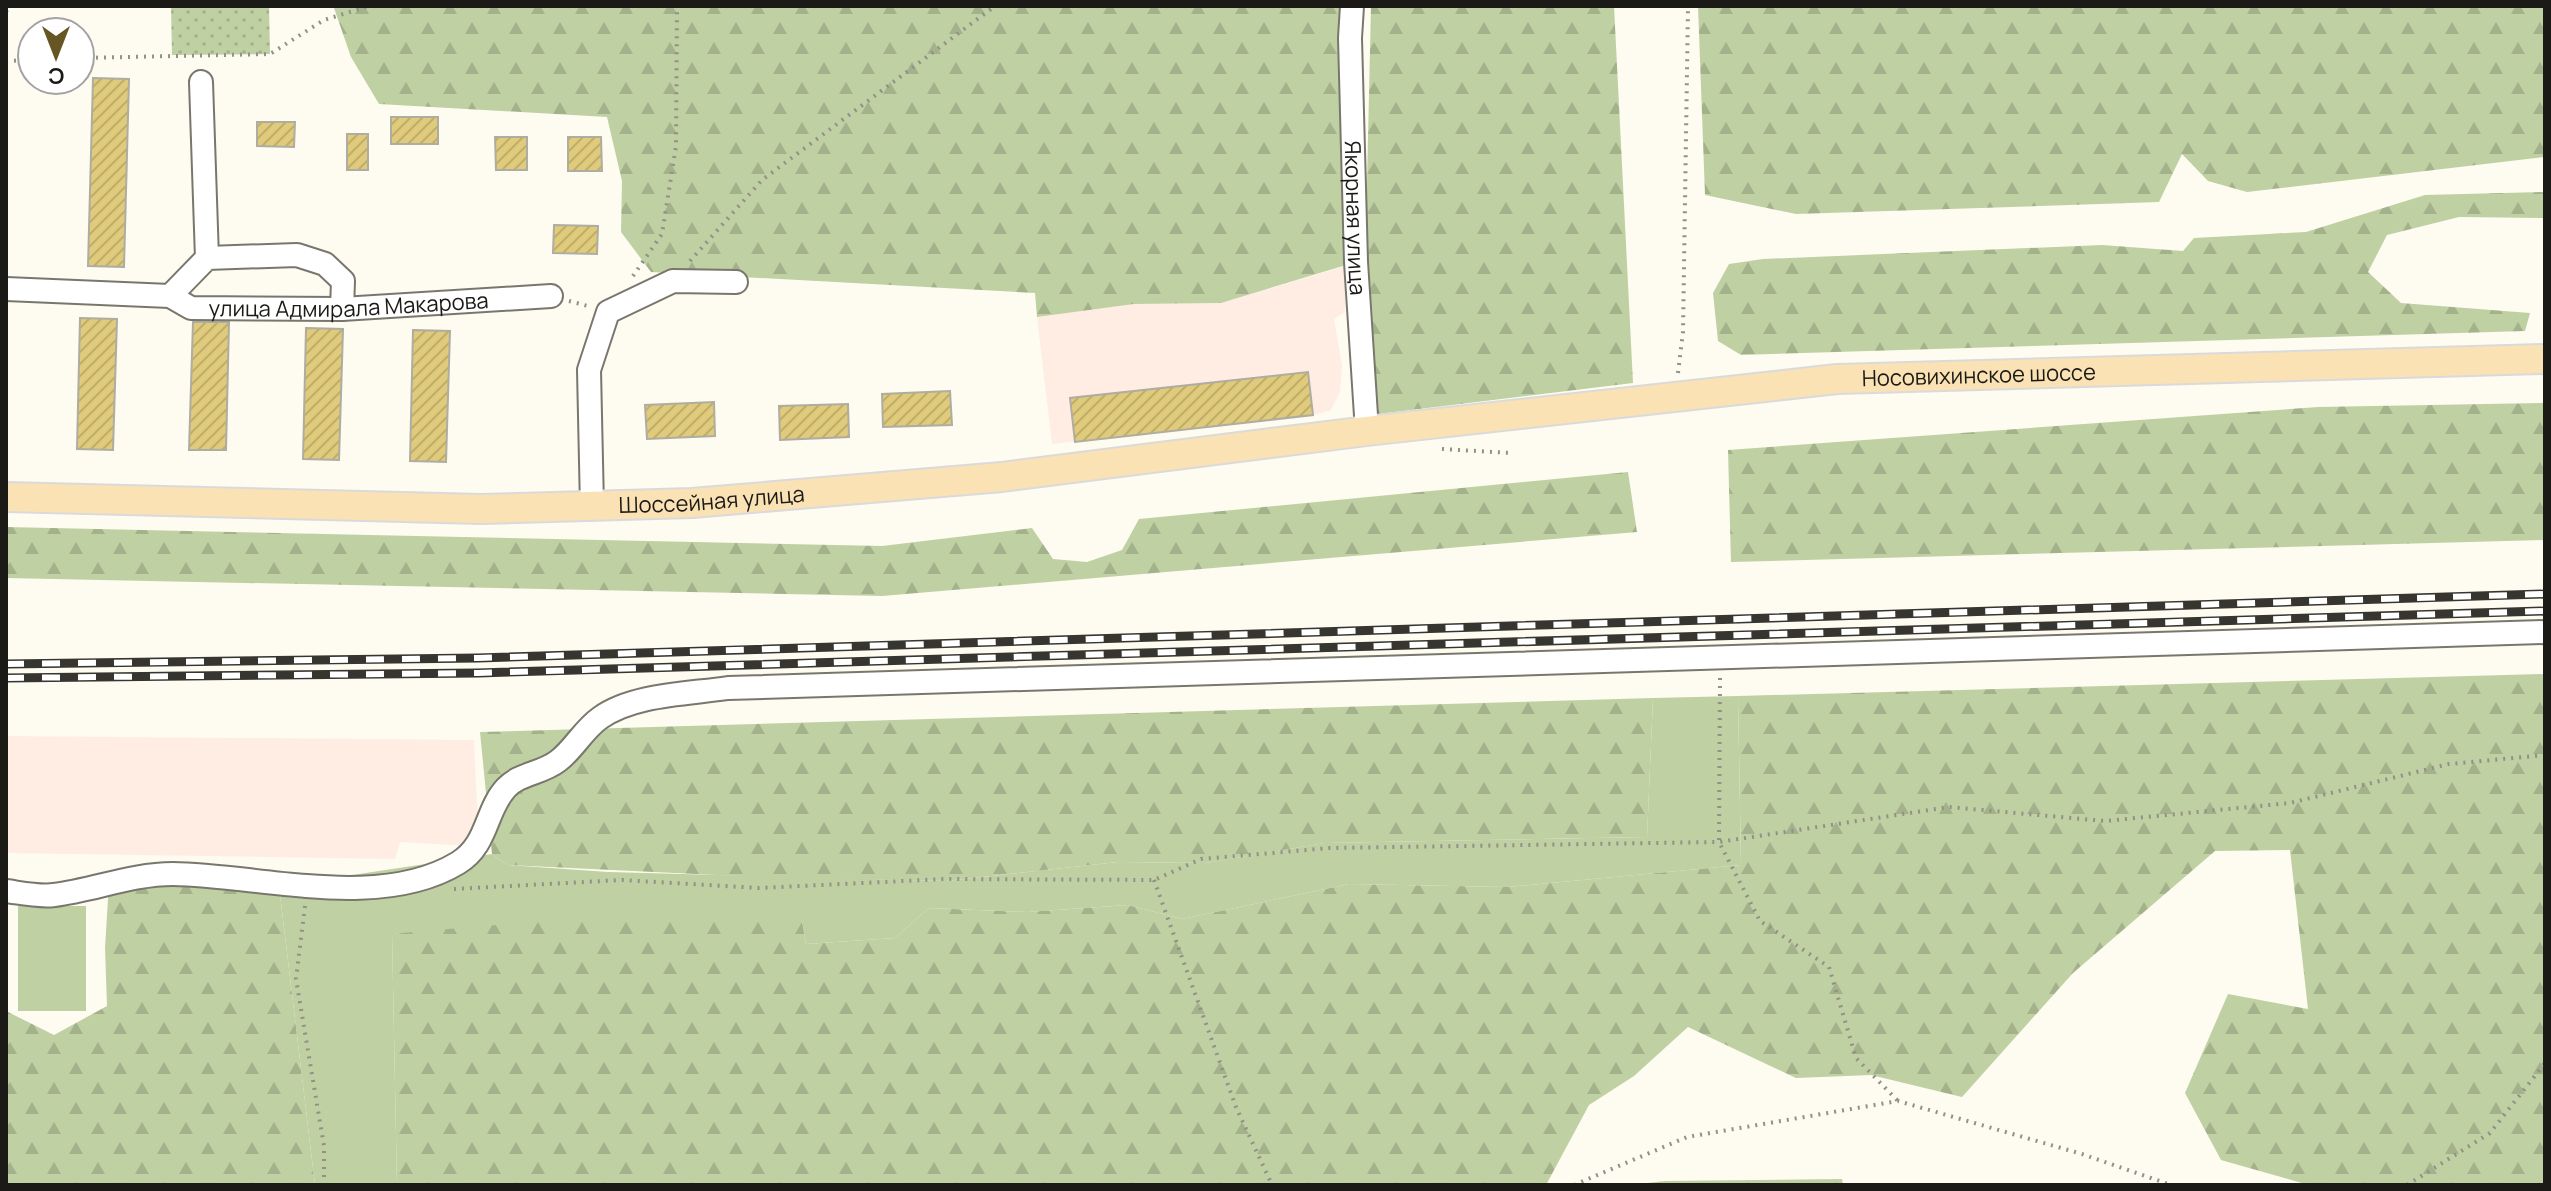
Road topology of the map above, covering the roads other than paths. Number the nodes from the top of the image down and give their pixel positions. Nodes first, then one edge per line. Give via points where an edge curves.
1 (1352, 6) edge
2 (201, 82) dead end
3 (207, 258) junction
4 (736, 282) dead end
5 (6, 289) edge
6 (170, 296) junction
7 (551, 296) road end
8 (342, 309) junction
9 (2545, 359) edge
10 (1415, 427) joint
11 (1367, 431) junction
12 (6, 497) edge
13 (592, 507) junction
14 (2545, 632) edge
15 (6, 891) edge

1 - 11 street, Якорная улица via 1356,262
2 - 3 street
3 - 6 street
3 - 8 street via 297,255 325,264 343,281
4 - 13 street via 673,281 608,312 589,370
5 - 6 street, улица Адмирала Макарова
6 - 8 street, улица Адмирала Макарова via 191,308
7 - 8 street, улица Адмирала Макарова
9 - 10 main road, Носовихинское шоссе via 1837,379
10 - 11 main road, Шоссейная улица
11 - 13 main road, Шоссейная улица via 971,480
12 - 13 main road, Шоссейная улица
14 - 15 street via 713,690 635,703 601,716 561,760 542,772 520,776 504,790 480,844 458,863 404,884 306,889 172,874 136,876 50,896

